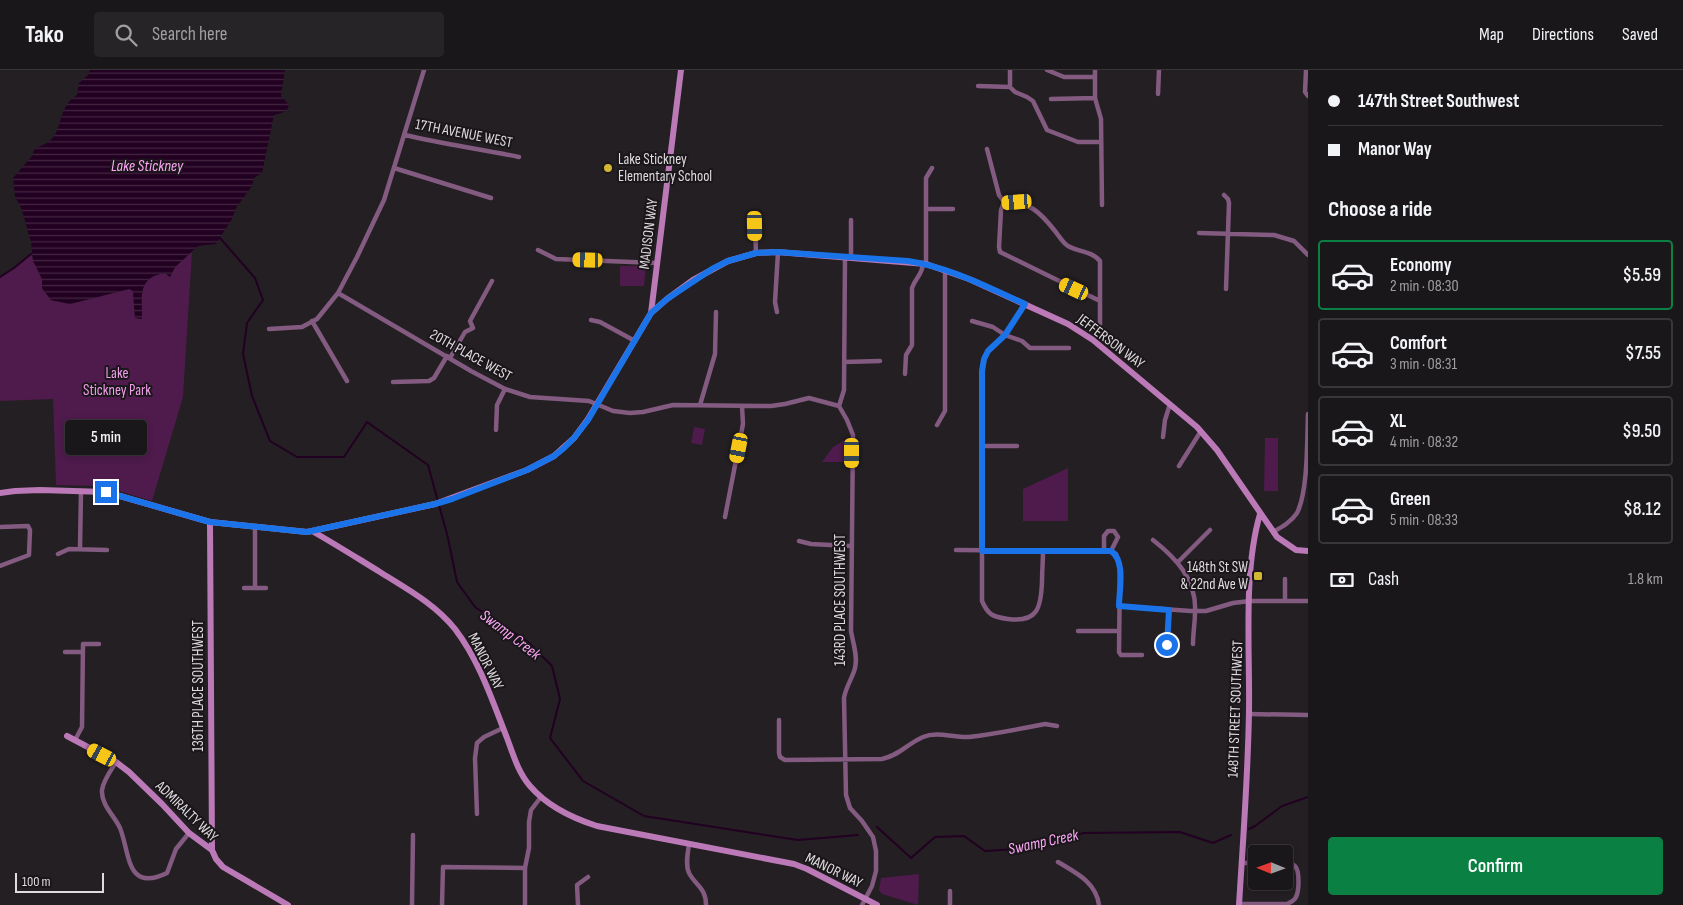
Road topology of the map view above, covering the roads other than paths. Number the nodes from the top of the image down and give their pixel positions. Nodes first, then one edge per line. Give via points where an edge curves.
1 (424, 70) edge
2 (681, 70) edge
3 (1010, 70) edge
4 (1047, 70) edge
5 (1095, 70) edge
6 (1158, 70) edge
7 (1306, 70) edge
8 (1095, 77) junction
9 (978, 86) dead end
10 (1010, 87) junction
11 (1158, 94) dead end
12 (1307, 96) edge
13 (1095, 98) junction
14 (1051, 99) dead end
15 (405, 135) junction
16 (1101, 142) junction
17 (988, 149) dead end
18 (519, 157) dead end
19 (394, 168) junction
20 (932, 168) dead end
21 (1224, 195) dead end
22 (491, 198) dead end
23 (1004, 202) junction
24 (1102, 205) dead end
25 (926, 209) junction
26 (953, 209) dead end
27 (759, 217) dead end
28 (851, 220) dead end
29 (1200, 233) dead end
30 (1228, 234) junction
31 (538, 250) dead end
32 (778, 252) junction
33 (756, 253) junction
34 (1308, 255) edge
35 (848, 257) junction
36 (657, 263) junction
37 (924, 264) junction
38 (945, 270) junction
39 (492, 280) dead end
40 (1226, 289) dead end
41 (338, 294) junction
42 (1100, 301) junction
43 (1025, 304) junction
44 (716, 312) dead end
45 (777, 312) dead end
46 (651, 313) junction
47 (592, 320) dead end
48 (972, 321) dead end
49 (312, 322) junction
50 (270, 329) dead end
51 (1005, 335) junction
52 (1093, 340) junction
53 (635, 342) junction
54 (1069, 348) dead end
55 (448, 357) junction
56 (844, 362) junction
57 (880, 362) dead end
58 (905, 374) dead end
59 (348, 381) dead end
60 (393, 382) dead end
61 (505, 390) junction
62 (1170, 404) junction
63 (598, 405) junction
64 (700, 405) junction
65 (742, 406) junction
66 (839, 406) junction
67 (1308, 414) edge
68 (937, 425) dead end
69 (496, 430) dead end
70 (1201, 431) junction
71 (1163, 437) dead end
72 (982, 446) junction
73 (1017, 446) dead end
74 (1178, 466) dead end
75 (81, 491) junction
76 (0, 493) edge
77 (1260, 514) junction
78 (725, 517) dead end
79 (210, 522) junction
80 (0, 527) edge
81 (255, 527) junction
82 (1210, 530) dead end
83 (312, 531) junction
84 (1273, 532) junction
85 (1153, 540) dead end
86 (799, 541) dead end
87 (852, 546) junction
88 (80, 549) junction
89 (107, 550) dead end
90 (956, 550) dead end
91 (982, 551) junction
92 (1043, 551) junction
93 (1104, 551) junction
94 (1111, 551) junction
95 (1308, 551) edge
96 (58, 554) dead end
97 (1178, 562) junction
98 (0, 566) edge
99 (1285, 579) dead end
100 (244, 588) dead end
101 (255, 588) junction
102 (266, 588) dead end
103 (1250, 601) junction
104 (1308, 601) edge
105 (1285, 602) junction
106 (1119, 606) junction
107 (1169, 610) junction
108 (1196, 611) junction
109 (1078, 631) dead end
110 (1118, 631) junction
111 (99, 644) dead end
112 (1193, 644) dead end
113 (1167, 645) dead end
114 (65, 652) dead end
115 (83, 652) junction
116 (1142, 655) dead end
117 (1249, 714) junction
118 (1308, 715) edge
119 (779, 720) dead end
120 (1057, 726) dead end
121 (503, 728) junction
122 (67, 736) dead end
123 (74, 740) junction
124 (844, 760) junction
125 (116, 762) junction
126 (541, 797) junction
127 (477, 814) dead end
128 (188, 833) junction
129 (413, 835) dead end
130 (689, 844) junction
131 (212, 850) junction
132 (1058, 862) dead end
133 (1242, 862) junction
134 (1248, 862) edge
135 (1293, 864) edge
136 (525, 868) junction
137 (588, 877) dead end
138 (950, 891) dead end
139 (864, 902) edge
140 (1239, 904) edge
141 (288, 905) edge
142 (412, 905) edge
143 (442, 905) edge
144 (525, 905) edge
145 (578, 905) edge
146 (706, 905) edge
147 (877, 905) edge
148 (950, 905) edge
149 (1098, 905) edge

1 - 15 street
2 - 36 street, MADISON WAY
3 - 10 street
4 - 8 street via 1064,76
5 - 8 street
6 - 11 street
7 - 12 street
8 - 13 street
9 - 10 street
10 - 16 street via 1032,101 1047,130 1078,142
13 - 14 street
13 - 16 street via 1101,119
15 - 18 street, 17TH AVENUE WEST
15 - 19 street
16 - 24 street
17 - 23 street via 999,195
19 - 22 street
19 - 41 street via 384,200
20 - 25 street via 926,178
21 - 30 street via 1229,203
23 - 42 street via 1028,205 1068,246 1097,258 1101,266
23 - 42 street via 1000,210 1000,252
25 - 26 street
25 - 37 street
27 - 33 street via 755,226
28 - 35 street
29 - 30 street
30 - 34 street via 1284,237
30 - 40 street
31 - 36 street via 556,259
32 - 33 street, JEFFERSON WAY
32 - 35 street, JEFFERSON WAY
32 - 45 street
33 - 46 street, JEFFERSON WAY via 712,269
35 - 37 street, JEFFERSON WAY
35 - 56 street
36 - 46 street, MADISON WAY
37 - 38 street, JEFFERSON WAY
37 - 58 street via 912,288 912,345 906,355
38 - 43 street, JEFFERSON WAY
38 - 68 street via 945,411
39 - 55 street via 470,321 473,328 466,332
41 - 49 street
41 - 55 street, 20TH PLACE WEST
42 - 52 street via 1100,324
43 - 51 street
43 - 52 street, JEFFERSON WAY
44 - 64 street via 715,354
46 - 53 street, JEFFERSON WAY
47 - 53 street
48 - 51 street via 993,327
49 - 50 street via 302,327
49 - 59 street
51 - 54 street via 1022,341 1030,348
51 - 72 street via 984,359
52 - 62 street, JEFFERSON WAY
53 - 63 street, JEFFERSON WAY
55 - 60 street via 429,381
55 - 61 street, 20TH PLACE WEST
56 - 57 street
56 - 66 street via 844,390
61 - 63 street, 20TH PLACE WEST via 530,397 589,400
61 - 69 street via 497,405
62 - 70 street, JEFFERSON WAY
62 - 71 street
63 - 64 street, 20TH PLACE WEST via 630,413 673,405
63 - 83 street, JEFFERSON WAY via 574,438 554,456 527,470 435,504
64 - 65 street, 20TH PLACE WEST
65 - 66 street, 20TH PLACE WEST via 785,404 808,398
65 - 78 street via 743,424
66 - 87 street, 143RD PLACE SOUTHWEST via 853,435
67 - 84 street via 1304,493 1298,512
70 - 74 street
70 - 77 street, JEFFERSON WAY
72 - 73 street
72 - 91 street
75 - 76 street, MANOR WAY
75 - 79 street, MANOR WAY via 106,492
75 - 88 street
77 - 84 street, JEFFERSON WAY
77 - 103 street, 148TH STREET SOUTHWEST via 1253,547
79 - 81 street, MANOR WAY
79 - 131 street, 136TH PLACE SOUTHWEST
80 - 98 street via 28,526 30,530 30,555
81 - 83 street, MANOR WAY
81 - 101 street
82 - 97 street
83 - 121 street, MANOR WAY via 421,597 453,628 468,647 483,676
84 - 95 street, JEFFERSON WAY via 1296,550
85 - 97 street
86 - 87 street
87 - 124 street, 143RD PLACE SOUTHWEST via 851,632 855,668 844,698
88 - 89 street
88 - 96 street
90 - 91 street
91 - 92 street
91 - 92 street via 982,601 987,611 996,617 1011,619 1029,618 1038,611 1042,601
92 - 93 street
93 - 94 street
93 - 94 street via 1104,536 1108,531 1114,531 1118,537
94 - 106 street via 1116,554 1120,565
97 - 108 street via 1190,584
99 - 105 street
100 - 101 street
101 - 102 street
103 - 105 street
103 - 108 street
103 - 117 street, 148TH STREET SOUTHWEST
104 - 105 street
106 - 107 street
106 - 110 street
107 - 108 street
107 - 113 street
108 - 112 street
109 - 110 street
110 - 116 street via 1120,655
111 - 115 street via 83,644
114 - 115 street
115 - 123 street via 82,727
117 - 118 street
117 - 133 street, 148TH STREET SOUTHWEST
119 - 124 street via 779,753 783,759
120 - 124 street via 1046,724 956,738 938,734 923,737 895,756
121 - 126 street, MANOR WAY via 519,769
121 - 127 street via 477,744
122 - 123 street, ADMIRALTY WAY
123 - 125 street, ADMIRALTY WAY
124 - 139 street, 143RD PLACE SOUTHWEST via 850,808 873,837 876,851 876,871
125 - 128 street, ADMIRALTY WAY
125 - 128 street via 102,789 103,799 119,826 135,872 150,878 167,873 176,849
126 - 130 street, MANOR WAY via 563,812 597,826
126 - 136 street via 531,810
128 - 131 street, ADMIRALTY WAY
129 - 142 street
130 - 139 street, MANOR WAY via 794,864
130 - 146 street via 686,860 689,872 701,886
131 - 141 street, ADMIRALTY WAY via 223,868
132 - 149 street via 1094,888
133 - 134 street
133 - 140 street, 148TH STREET SOUTHWEST
135 - 140 street via 1297,870 1298,894 1293,902
136 - 143 street via 443,867
136 - 144 street
137 - 145 street via 578,885
138 - 148 street
139 - 147 street, MANOR WAY

